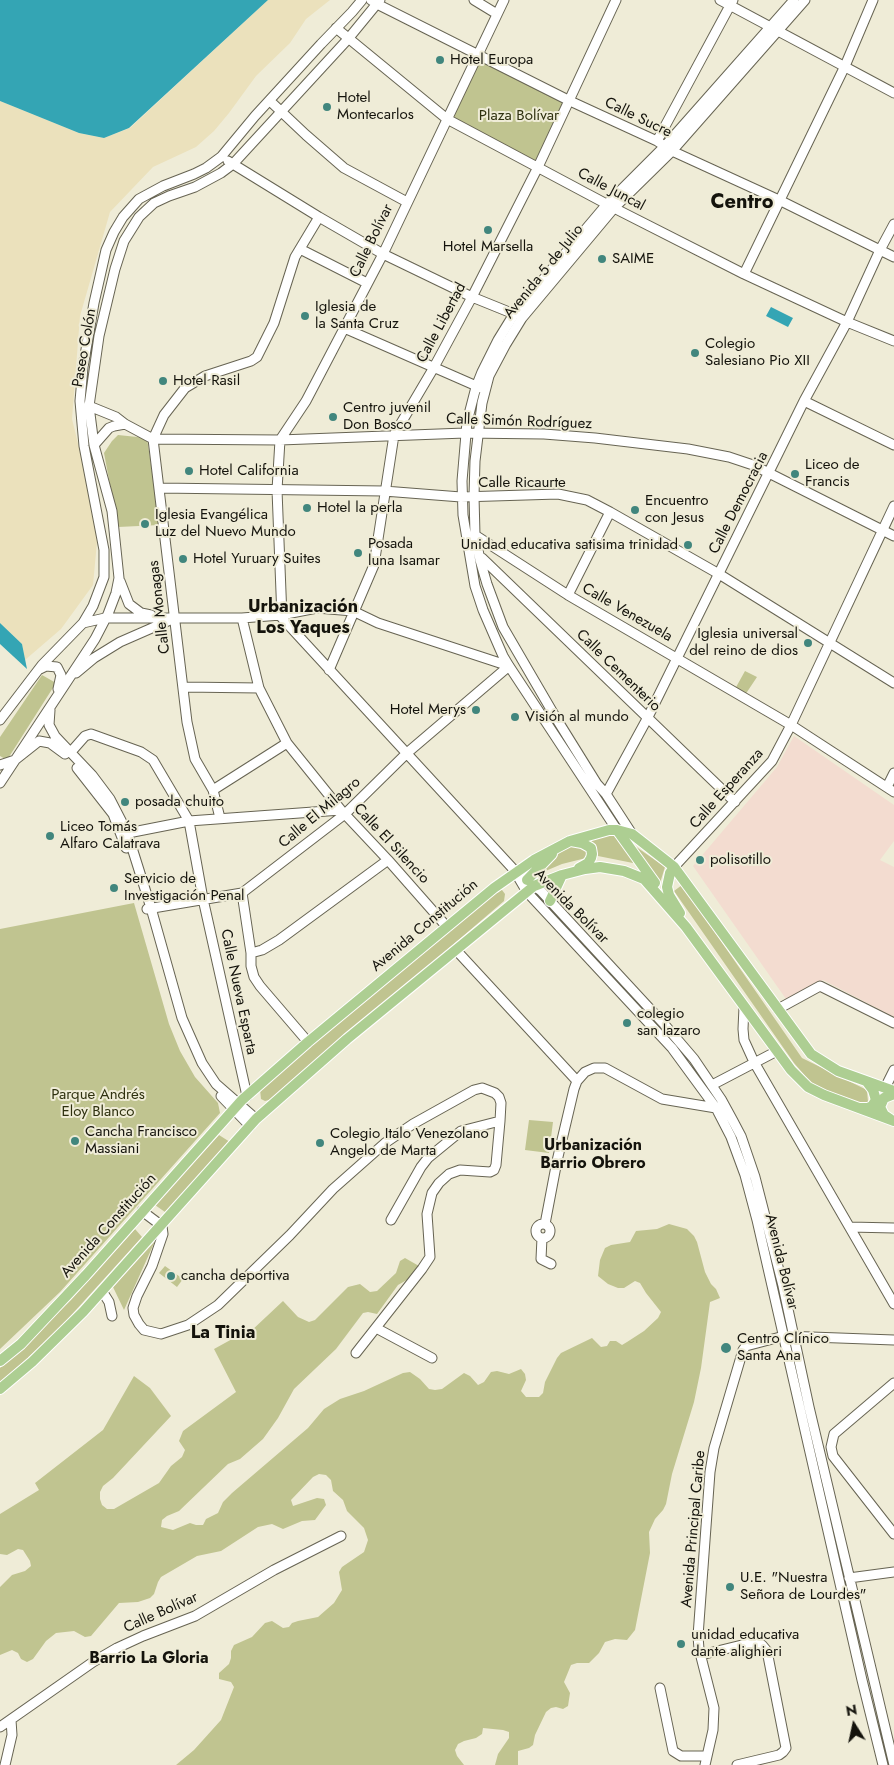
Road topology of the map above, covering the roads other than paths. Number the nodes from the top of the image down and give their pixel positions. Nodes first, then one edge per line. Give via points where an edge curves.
1 (362, 0) edge
2 (474, 0) edge
3 (504, 0) edge
4 (616, 0) edge
5 (720, 0) edge
6 (794, 0) edge
7 (805, 0) edge
8 (873, 0) edge
9 (376, 1) edge
10 (732, 3) edge
11 (497, 14) junction
12 (336, 28) junction
13 (773, 29) junction
14 (348, 39) junction
15 (478, 55) junction
16 (845, 66) junction
17 (894, 93) edge
18 (270, 101) junction
19 (570, 101) junction
20 (280, 111) junction
21 (447, 119) junction
22 (657, 141) junction
23 (669, 149) junction
24 (221, 156) junction
25 (233, 164) junction
26 (538, 167) junction
27 (779, 200) junction
28 (407, 202) junction
29 (611, 206) junction
30 (319, 217) junction
31 (894, 224) edge
32 (300, 249) junction
33 (880, 250) junction
34 (383, 254) junction
35 (894, 256) edge
36 (744, 274) junction
37 (367, 283) junction
38 (472, 297) junction
39 (514, 314) junction
40 (847, 322) junction
41 (344, 328) junction
42 (894, 341) edge
43 (433, 368) junction
44 (476, 387) junction
45 (486, 390) junction
46 (804, 401) junction
47 (89, 406) junction
48 (124, 424) junction
49 (465, 433) junction
50 (478, 433) junction
51 (394, 435) junction
52 (153, 439) junction
53 (280, 440) junction
54 (94, 445) junction
55 (894, 445) edge
56 (770, 473) junction
57 (159, 488) junction
58 (277, 490) junction
59 (384, 491) junction
60 (474, 496) junction
61 (461, 497) junction
62 (894, 506) edge
63 (610, 512) junction
64 (883, 530) junction
65 (476, 535) junction
66 (894, 536) edge
67 (494, 548) junction
68 (481, 559) junction
69 (470, 562) junction
70 (719, 574) junction
71 (119, 578) junction
72 (568, 595) junction
73 (353, 611) junction
74 (281, 614) junction
75 (105, 618) junction
76 (176, 618) junction
77 (242, 618) junction
78 (84, 623) junction
79 (512, 643) junction
80 (830, 644) junction
81 (677, 657) junction
82 (509, 666) junction
83 (37, 670) junction
84 (330, 670) junction
85 (66, 682) junction
86 (894, 683) edge
87 (184, 687) junction
88 (259, 688) junction
89 (51, 704) junction
90 (647, 719) junction
91 (0, 720) edge
92 (791, 725) junction
93 (287, 743) junction
94 (70, 753) junction
95 (407, 753) junction
96 (15, 760) junction
97 (0, 765) edge
98 (894, 774) edge
99 (0, 783) edge
100 (890, 789) edge
101 (214, 790) junction
102 (606, 794) junction
103 (735, 802) junction
104 (343, 812) junction
105 (220, 818) junction
106 (189, 821) junction
107 (617, 830) junction
108 (124, 833) junction
109 (632, 834) junction
110 (570, 841) junction
111 (559, 846) junction
112 (388, 860) junction
113 (674, 867) junction
114 (516, 872) junction
115 (565, 875) junction
116 (529, 886) junction
117 (242, 893) junction
118 (203, 899) junction
119 (550, 901) junction
120 (148, 909) junction
121 (447, 927) junction
122 (686, 927) junction
123 (456, 950) junction
124 (251, 953) junction
125 (744, 1006) junction
126 (778, 1009) junction
127 (894, 1023) edge
128 (308, 1042) junction
129 (776, 1051) junction
130 (754, 1062) junction
131 (894, 1070) edge
132 (577, 1081) junction
133 (867, 1082) junction
134 (712, 1085) junction
135 (891, 1091) edge
136 (247, 1096) junction
137 (236, 1107) junction
138 (716, 1108) junction
139 (858, 1108) junction
140 (892, 1120) edge
141 (500, 1121) junction
142 (253, 1122) junction
143 (142, 1211) junction
144 (391, 1220) dead end
145 (162, 1226) junction
146 (850, 1227) junction
147 (894, 1228) edge
148 (551, 1264) dead end
149 (102, 1291) junction
150 (894, 1304) edge
151 (112, 1316) dead end
152 (376, 1328) junction
153 (789, 1336) junction
154 (894, 1340) edge
155 (356, 1354) dead end
156 (432, 1358) dead end
157 (0, 1361) edge
158 (894, 1383) edge
159 (0, 1389) edge
160 (894, 1534) edge
161 (341, 1536) dead end
162 (894, 1572) edge
163 (849, 1578) junction
164 (701, 1655) junction
165 (660, 1688) dead end
166 (11, 1720) junction
167 (0, 1727) edge
168 (875, 1734) junction
169 (890, 1735) edge
170 (706, 1761) edge
171 (4, 1765) edge
172 (737, 1765) edge
173 (883, 1765) edge
174 (894, 1765) edge

1 - 12 street, Paseo Colón
2 - 11 street
3 - 11 street, Calle Bolívar
4 - 19 street, Calle Libertad
5 - 10 street
6 - 13 street, Avenida 5 de Julio
7 - 13 street, Avenida 5 de Julio
8 - 16 street
9 - 14 street, Paseo Colón
9 - 15 street, Calle Sucre
10 - 13 street
10 - 22 street
11 - 15 street, Calle Bolívar
12 - 14 street, Calle Juncal
12 - 18 street, Paseo Colón
13 - 16 street
13 - 23 street, Avenida 5 de Julio
14 - 20 street, Paseo Colón
14 - 21 street, Calle Juncal
15 - 19 street, Calle Sucre
15 - 21 street, Calle Bolívar
16 - 17 street
16 - 27 street
18 - 20 street
18 - 24 street, Paseo Colón
19 - 22 street, Calle Sucre
19 - 26 street, Calle Libertad
20 - 25 street, Paseo Colón
20 - 28 street via 344,168
21 - 26 street, Calle Juncal
21 - 28 street, Calle Bolívar
22 - 23 street, Calle Sucre
23 - 27 street, Calle Sucre
23 - 29 street, Avenida 5 de Julio
24 - 25 street
24 - 78 street, Paseo Colón via 194,174 139,199 123,217 106,250 87,342 80,401 84,446 102,530 105,564 100,590
25 - 30 street
25 - 47 street, Paseo Colón via 196,187 154,203 131,230 119,255 108,296 96,350
26 - 29 street, Calle Juncal
26 - 38 street, Calle Libertad
27 - 33 street, Calle Sucre
27 - 36 street
28 - 34 street, Calle Bolívar
29 - 36 street, Calle Juncal
29 - 39 street, Avenida 5 de Julio
29 - 45 street, Avenida 5 de Julio via 522,318 493,368
30 - 32 street
30 - 34 street
31 - 33 street, Calle Democracia
32 - 37 street
32 - 52 street via 274,323 257,357 205,376 185,388 164,415
33 - 35 street, Calle Sucre
33 - 40 street, Calle Democracia
34 - 37 street, Calle Bolívar
34 - 38 street
36 - 40 street, Calle Juncal
37 - 41 street, Calle Bolívar
38 - 39 street
38 - 43 street, Calle Libertad
39 - 44 street, Avenida 5 de Julio
40 - 42 street, Calle Juncal
40 - 46 street, Calle Democracia
41 - 43 street
41 - 53 street, Calle Bolívar via 306,401
43 - 44 street
43 - 51 street, Calle Libertad
44 - 45 street
44 - 49 street, Avenida 5 de Julio
45 - 50 street, Avenida 5 de Julio
46 - 55 street
46 - 56 street, Calle Democracia
47 - 48 street via 116,417
47 - 54 street, Paseo Colón
48 - 52 street
48 - 54 street via 109,428
49 - 50 street, Calle Simón Rodríguez
49 - 51 street, Calle Simón Rodríguez
49 - 61 street, Avenida 5 de Julio
50 - 56 street, Calle Simón Rodríguez via 552,434 688,449 729,457
50 - 60 street, Avenida 5 de Julio
51 - 53 street, Calle Simón Rodríguez
51 - 59 street, Calle Libertad
52 - 53 street, Calle Simón Rodríguez
52 - 57 street, Calle Monagas
53 - 58 street
54 - 71 street, Paseo Colón via 112,511
56 - 64 street, Calle Simón Rodríguez
56 - 70 street, Calle Democracia
57 - 58 street, Calle Ricaurte
57 - 76 street, Calle Monagas
58 - 59 street, Calle Ricaurte
58 - 74 street
59 - 61 street, Calle Ricaurte
59 - 73 street, Calle Libertad via 374,565
60 - 61 street, Calle Ricaurte
60 - 63 street, Calle Ricaurte via 558,494 587,500
60 - 65 street, Avenida 5 de Julio
61 - 69 street, Avenida 5 de Julio
62 - 64 street, Calle Esperanza
63 - 70 street, Calle Ricaurte
63 - 72 street
64 - 66 street, Calle Simón Rodríguez
64 - 80 street, Calle Esperanza
65 - 67 street, Calle Venezuela
65 - 68 street, Avenida 5 de Julio
67 - 68 street
67 - 72 street, Calle Venezuela
68 - 69 street
68 - 79 street, Avenida 5 de Julio via 503,627
68 - 90 street, Calle Cementerio
69 - 82 street, Avenida 5 de Julio via 483,610
70 - 80 street, Calle Ricaurte
70 - 81 street, Calle Democracia
71 - 75 street, Paseo Colón
71 - 76 street via 126,599 136,610
72 - 81 street, Calle Venezuela
73 - 74 street via 317,608
73 - 82 street via 378,623
73 - 84 street, Calle Libertad
74 - 77 street
74 - 84 street via 283,621
75 - 76 street
75 - 78 street
75 - 85 street, Paseo Colón
76 - 77 street
76 - 85 street via 120,642 94,658
76 - 87 street, Calle Monagas
77 - 88 street, Calle El Silencio
78 - 83 street, Paseo Colón
79 - 82 street
79 - 102 street, Avenida 5 de Julio
80 - 86 street, Calle Ricaurte
80 - 92 street, Calle Esperanza
81 - 90 street, Calle Democracia
81 - 92 street, Calle Venezuela
82 - 95 street, Calle El Milagro
82 - 107 street, Avenida 5 de Julio
83 - 89 street via 51,666 60,671 61,681
83 - 91 street, Paseo Colón
84 - 95 street
85 - 89 street, Paseo Colón
87 - 88 street
87 - 101 street, Calle Monagas via 193,751
88 - 93 street, Calle El Silencio
89 - 94 street via 51,730
89 - 96 street, Paseo Colón
90 - 102 street, Calle Democracia
90 - 103 street, Calle Cementerio
92 - 100 street, Calle Venezuela
92 - 103 street, Calle Esperanza via 772,762
93 - 101 street
93 - 104 street, Calle El Silencio
94 - 106 street, Calle Nueva Esparta via 85,736 91,734 141,752 153,760
94 - 108 street via 110,799
95 - 104 street, Calle El Milagro
95 - 114 street
96 - 97 street
96 - 99 street, Paseo Colón
96 - 108 street via 39,741 50,743 62,751 104,801
98 - 100 street
101 - 105 street, Calle Monagas
102 - 109 street, Avenida 5 de Julio
103 - 113 street, Calle Esperanza
104 - 105 street
104 - 112 street, Calle El Silencio
104 - 117 street, Calle El Milagro
105 - 106 street
106 - 108 street
106 - 118 street, Calle Nueva Esparta
107 - 109 main road, Avenida Constitución
107 - 110 main road, Avenida Constitución
107 - 122 main road
108 - 120 street
109 - 113 main road, Avenida Constitución
110 - 111 main road, Avenida Constitución
110 - 115 main road via 588,846 592,854 588,863
111 - 114 main road, Avenida Constitución
111 - 116 main road
112 - 121 street, Calle El Silencio
112 - 124 street via 280,940
113 - 122 main road via 667,887
113 - 126 main road, Avenida Constitución
114 - 116 street, Avenida Bolívar
114 - 121 main road, Avenida Constitución
115 - 116 main road
115 - 119 main road
115 - 122 main road via 600,867 633,874 644,879
116 - 119 street, Avenida Bolívar
116 - 123 main road
116 - 138 street, Avenida Bolívar via 672,1048
117 - 118 street, Calle El Milagro
117 - 124 street
118 - 120 street, Calle El Milagro
118 - 136 street, Calle Nueva Esparta
119 - 134 street, Avenida Bolívar via 687,1050
120 - 137 street via 182,1018 202,1063
121 - 128 main road, Avenida Constitución
122 - 125 main road
123 - 132 street
123 - 142 main road via 347,1039
124 - 128 street via 254,977
125 - 129 main road
125 - 130 street via 744,1040
126 - 127 street via 820,986
126 - 133 main road, Avenida Constitución via 811,1054 838,1071
128 - 136 main road, Avenida Constitución
129 - 130 street
129 - 139 main road via 808,1087
130 - 134 street
130 - 146 street
131 - 135 street
132 - 138 street via 585,1072 605,1068 662,1099
132 - 148 street via 545,1224 536,1230 542,1238 541,1258
133 - 135 main road, Avenida Constitución
133 - 139 main road via 875,1093 875,1103 868,1108
134 - 153 street, Avenida Bolívar via 742,1136 751,1163 783,1286
135 - 140 main road via 880,1107
136 - 137 main road, Avenida Constitución
137 - 142 street
137 - 143 main road, Avenida Constitución
138 - 153 street, Avenida Bolívar via 746,1175
139 - 140 main road
141 - 144 street via 461,1131 428,1158
141 - 145 street via 499,1097 482,1088 413,1124 385,1143 333,1189 218,1305 188,1325 161,1334 144,1330 133,1308 152,1266 163,1234
141 - 152 street via 494,1170 460,1170 449,1174 432,1193 427,1214 430,1257
142 - 145 main road
143 - 145 street
143 - 157 main road, Avenida Constitución via 21,1344
145 - 149 main road
146 - 147 street
146 - 150 street
149 - 151 street
149 - 159 main road via 32,1362
152 - 155 street
152 - 156 street
153 - 154 street
153 - 163 street, Avenida Bolívar
153 - 164 street, Avenida Principal Caribe via 746,1346 743,1350 714,1448 698,1636
153 - 168 street, Avenida Bolívar
158 - 160 street via 834,1434 831,1448 833,1456
161 - 166 street, Calle Bolívar via 195,1616 117,1648
162 - 163 street
163 - 169 street, Avenida Bolívar
164 - 170 street, Avenida Principal Caribe via 714,1708
164 - 172 street via 754,1642 767,1650 786,1748 779,1755
165 - 170 street via 673,1751
166 - 167 street, Calle Bolívar
166 - 171 street via 12,1735
168 - 169 street
168 - 173 street, Avenida Bolívar
169 - 174 street, Avenida Bolívar

